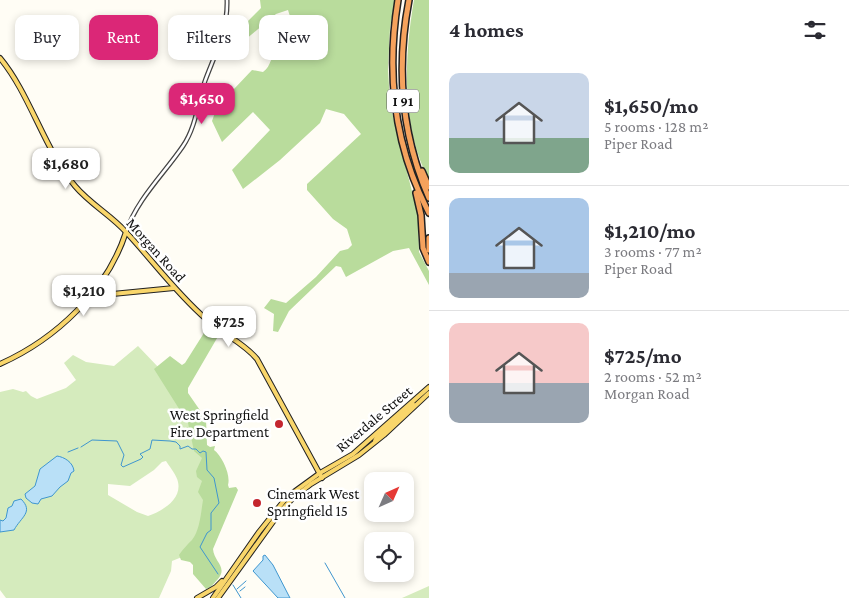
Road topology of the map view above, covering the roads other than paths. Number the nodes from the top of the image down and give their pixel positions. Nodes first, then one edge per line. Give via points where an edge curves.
1 (227, 0) edge
2 (398, 0) edge
3 (409, 0) edge
4 (0, 58) edge
5 (409, 139) junction
6 (408, 166) junction
7 (429, 187) edge
8 (429, 198) edge
9 (429, 213) edge
10 (126, 232) junction
11 (429, 262) edge
12 (174, 288) junction
13 (91, 296) junction
14 (0, 364) edge
15 (429, 387) edge
16 (429, 393) edge
17 (419, 397) junction
18 (366, 442) junction
19 (375, 443) junction
20 (320, 473) junction
21 (323, 477) junction
22 (264, 525) junction
23 (254, 548) junction
24 (230, 574) junction
25 (197, 598) edge
26 (212, 598) edge
27 (218, 598) edge

1 - 10 street via 224,32 191,130 183,146 138,206
2 - 6 highway, I 91 via 392,79 396,119
3 - 5 highway, I 91 via 401,68
4 - 10 main road, Morgan Road via 72,182
5 - 7 highway
5 - 8 highway, I 91
6 - 9 highway, I 91
6 - 11 highway via 420,208 423,250
10 - 12 main road, Morgan Road
10 - 13 main road via 113,262
12 - 13 main road
12 - 20 main road, Morgan Road via 205,319 256,357
13 - 14 main road via 73,315 37,343
15 - 17 main road, Riverdale Street
16 - 19 main road, Riverdale Street
17 - 18 main road, Riverdale Street
17 - 19 main road via 377,437
18 - 19 main road
18 - 20 main road, Riverdale Street
19 - 21 main road, Riverdale Street
20 - 21 main road, Morgan Road
20 - 22 main road, Riverdale Street via 287,498
21 - 23 main road, Riverdale Street via 286,504
22 - 23 main road via 251,546
22 - 24 main road, Riverdale Street
23 - 27 main road, Riverdale Street
24 - 25 main road
24 - 26 main road, Riverdale Street

